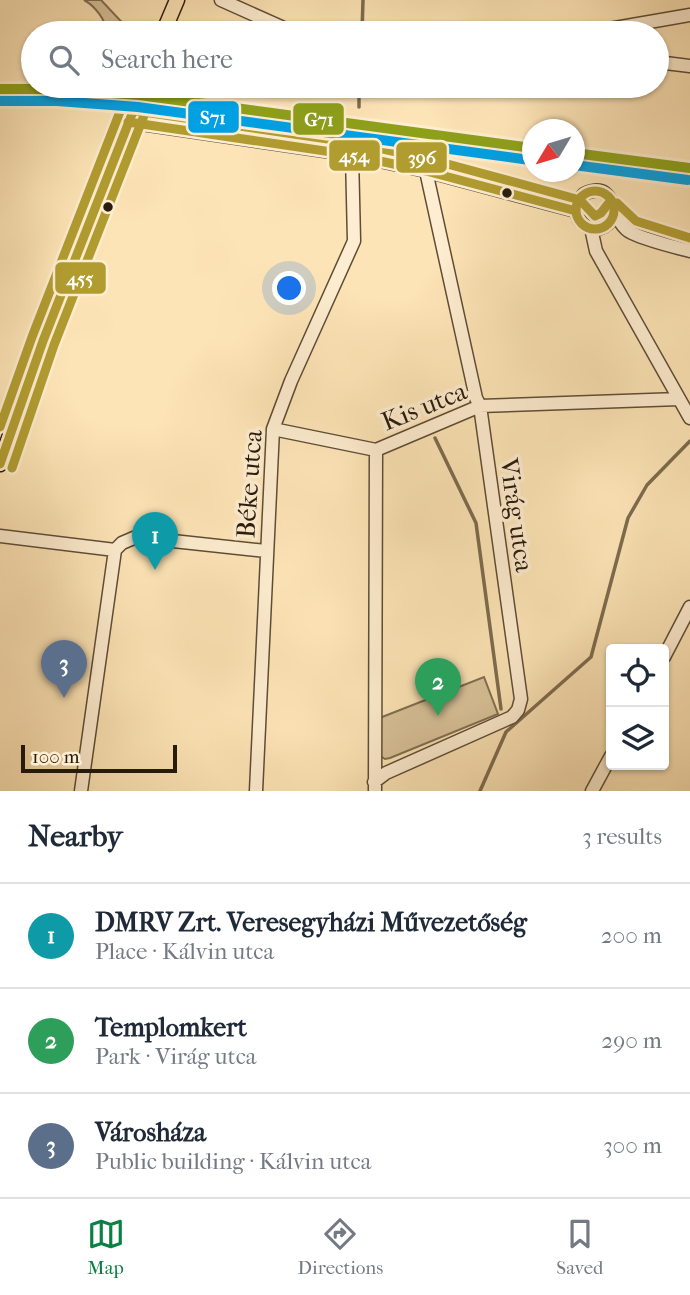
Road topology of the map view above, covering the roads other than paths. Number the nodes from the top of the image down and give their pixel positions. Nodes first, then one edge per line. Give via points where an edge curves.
1 (177, 0) edge
2 (221, 0) edge
3 (690, 15) edge
4 (168, 21) edge
5 (268, 21) edge
6 (655, 21) edge
7 (669, 63) edge
8 (690, 66) edge
9 (138, 98) edge
10 (128, 122) junction
11 (352, 155) junction
12 (426, 171) junction
13 (576, 211) junction
14 (614, 215) junction
15 (591, 229) junction
16 (690, 251) edge
17 (679, 399) junction
18 (480, 406) junction
19 (690, 418) edge
20 (273, 429) junction
21 (376, 450) junction
22 (0, 464) edge
23 (0, 536) edge
24 (115, 550) junction
25 (266, 551) junction
26 (690, 607) edge
27 (669, 647) edge
28 (606, 766) edge
29 (375, 786) edge
30 (81, 791) edge
31 (256, 791) edge
32 (593, 791) edge

1 - 4 main road
2 - 5 street
3 - 6 street
7 - 8 street
9 - 10 main road
10 - 11 street
10 - 22 main road
11 - 12 street
11 - 20 street, Béke utca via 354,241
12 - 13 street
12 - 18 street, Virág utca
13 - 14 street via 584,194 597,190 609,196
13 - 15 street
14 - 15 street via 608,225
14 - 16 street via 629,232
15 - 17 street via 596,251
17 - 18 street, Kis utca
17 - 19 street
18 - 21 street, Kis utca
18 - 29 street, Virág utca via 521,699 518,710 512,717 386,773
20 - 21 street, Kis utca
20 - 25 street, Béke utca
21 - 29 street
23 - 24 street
24 - 25 street via 136,537
24 - 30 street
25 - 31 street, Béke utca
26 - 27 street
28 - 32 street

